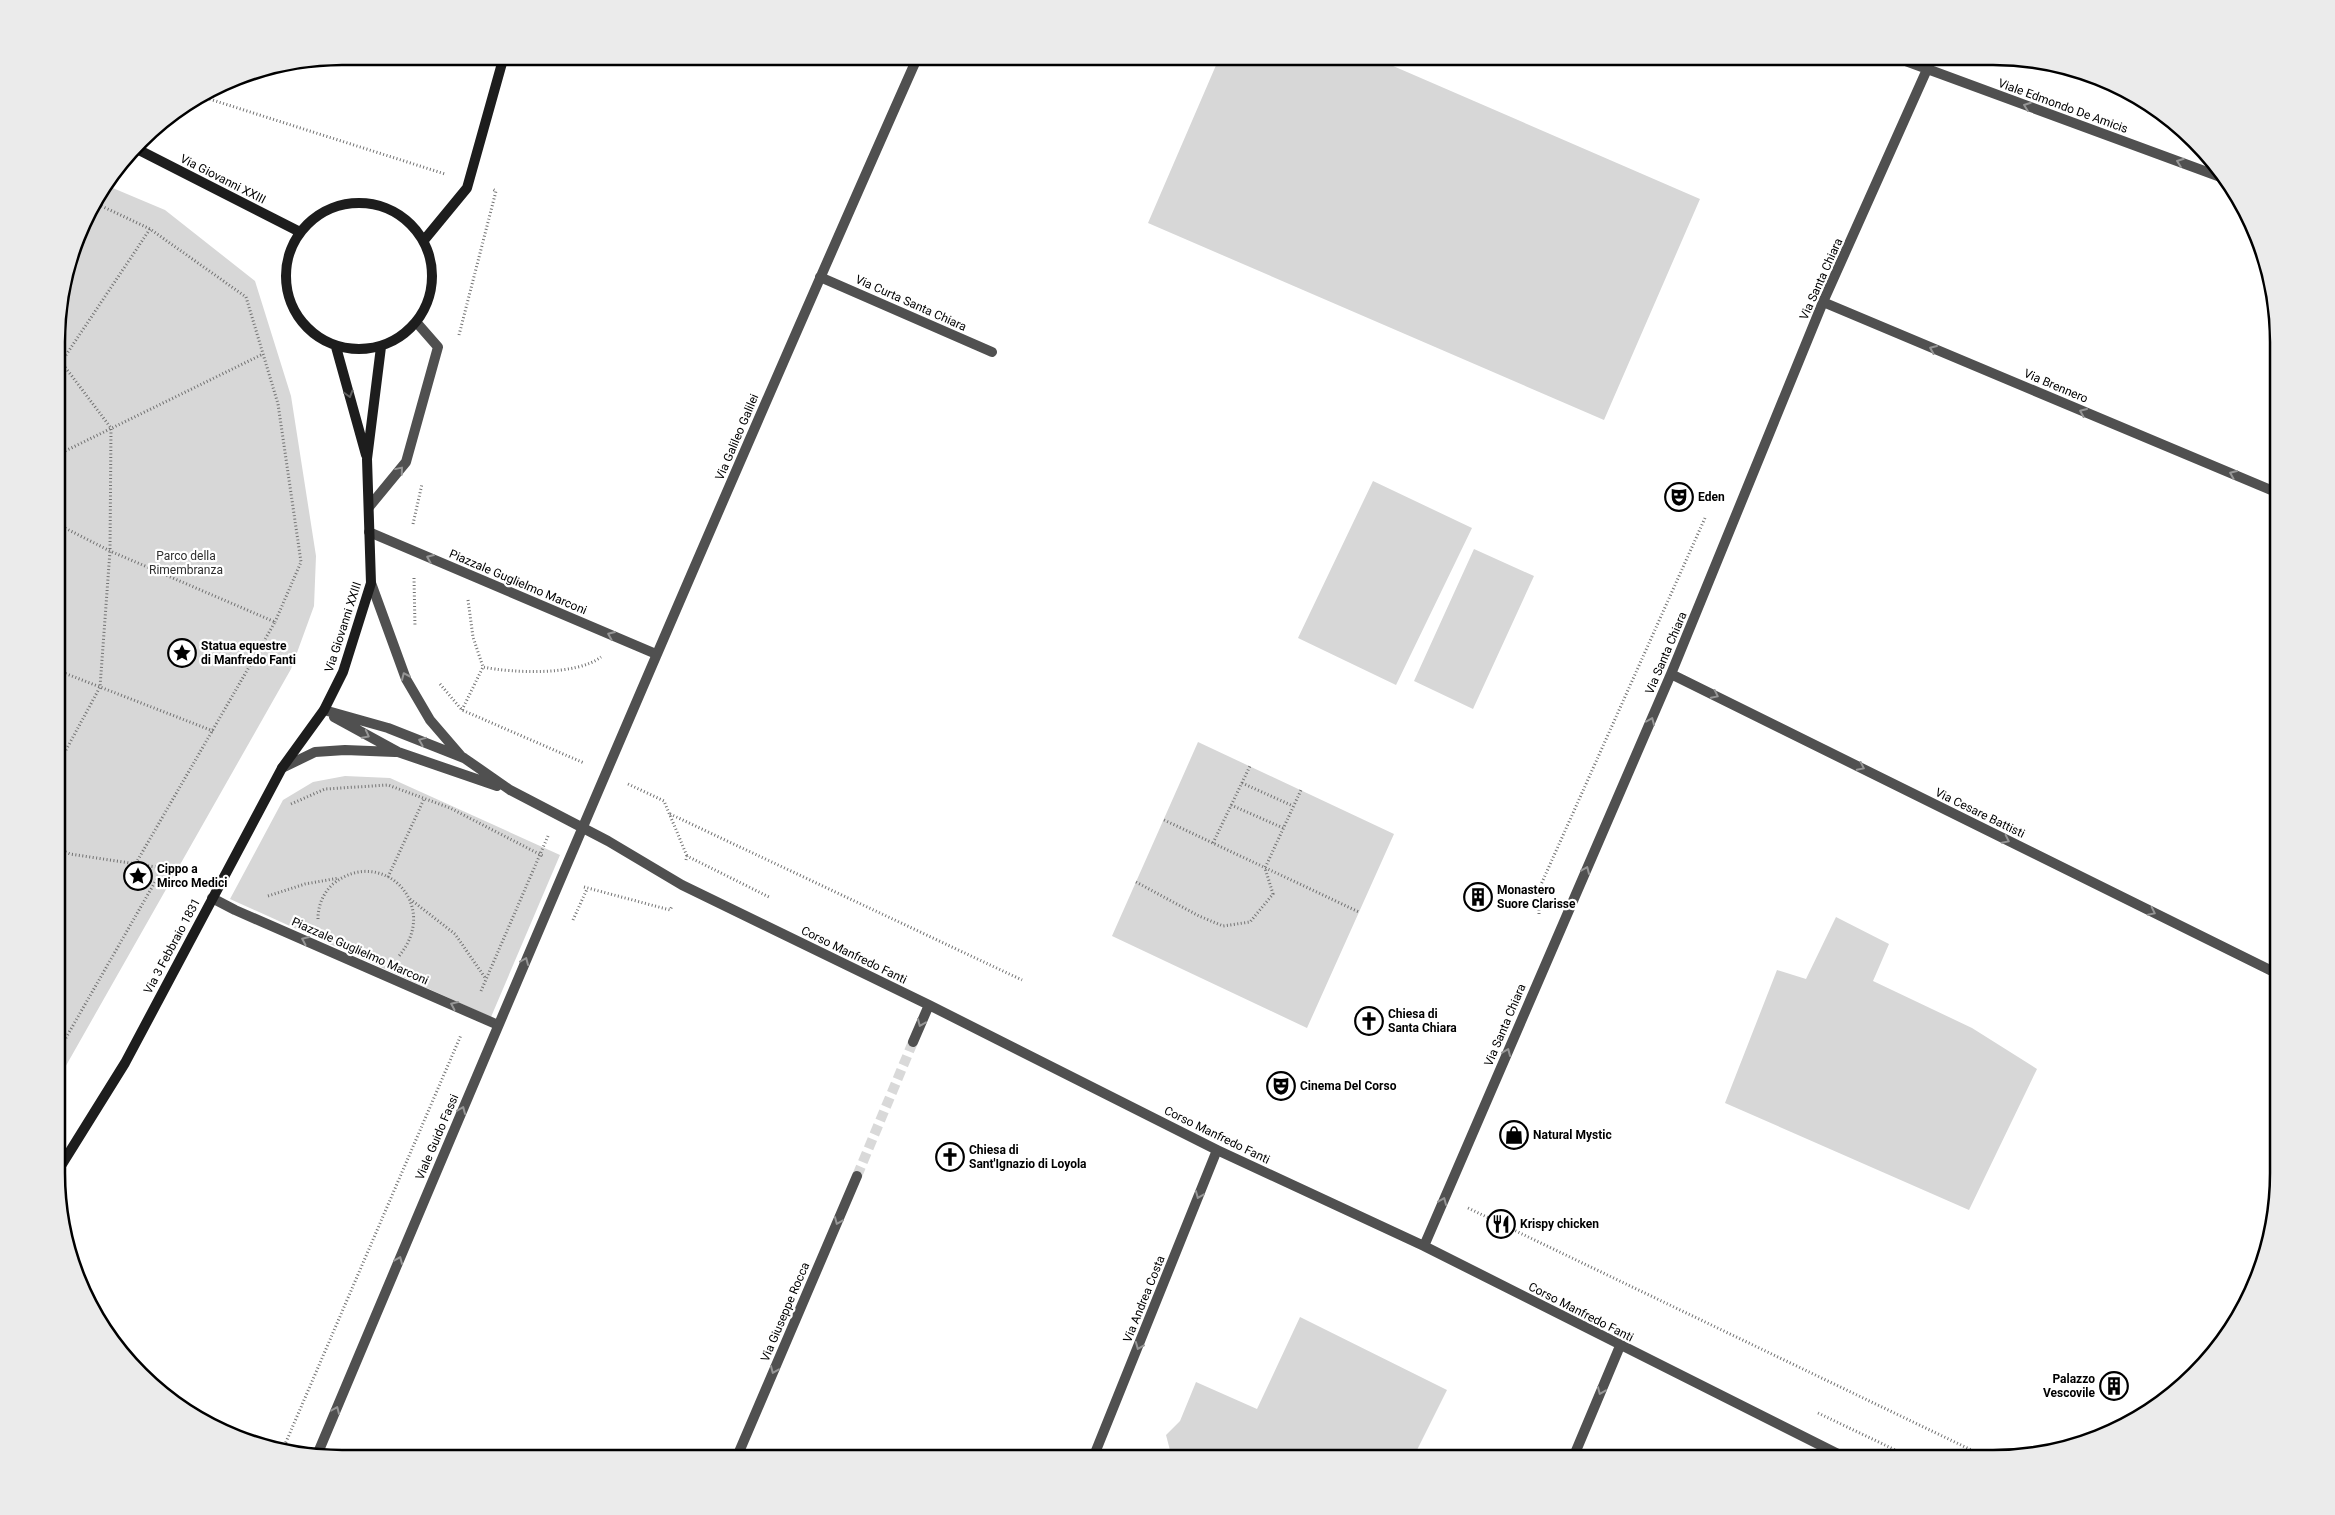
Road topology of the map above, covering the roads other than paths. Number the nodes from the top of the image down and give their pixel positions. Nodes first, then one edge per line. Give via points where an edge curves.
1 (501, 65) edge
2 (914, 65) edge
3 (1917, 65) edge
4 (1930, 65) edge
5 (1928, 69) junction
6 (141, 151) edge
7 (2213, 173) edge
8 (298, 231) junction
9 (424, 239) junction
10 (820, 277) junction
11 (1823, 302) junction
12 (417, 323) junction
13 (336, 347) junction
14 (381, 347) junction
15 (992, 352) dead end
16 (367, 459) junction
17 (2270, 490) edge
18 (369, 507) junction
19 (370, 532) junction
20 (371, 582) junction
21 (656, 654) junction
22 (1671, 674) junction
23 (324, 710) junction
24 (398, 752) junction
25 (464, 758) junction
26 (282, 768) junction
27 (510, 790) junction
28 (581, 828) junction
29 (212, 898) junction
30 (2270, 970) edge
31 (929, 1005) junction
32 (498, 1025) junction
33 (913, 1042) tunnel mouth
34 (1217, 1150) junction
35 (65, 1158) edge
36 (857, 1176) tunnel mouth
37 (1424, 1246) junction
38 (1620, 1346) junction
39 (320, 1449) edge
40 (740, 1450) edge
41 (1096, 1450) edge
42 (1576, 1450) edge
43 (1830, 1450) edge

1 - 9 street via 467,188
2 - 10 street, Via Galileo Galilei
3 - 5 street, Viale Edmondo De Amicis
4 - 5 street, Via Santa Chiara
7 -> 5 street, Viale Edmondo De Amicis
5 - 11 street, Via Santa Chiara
6 - 8 street, Via Giovanni XXIII
8 - 9 street via 339,203 388,206
8 - 13 street via 283,275 298,320
9 - 12 street via 434,282
10 - 15 street, Via Curta Santa Chiara
10 - 21 street, Via Galileo Galilei
17 -> 11 street, Via Brennero
11 - 22 street, Via Santa Chiara
12 - 14 street
18 -> 12 street via 406,462 438,347
13 - 14 street
13 -> 16 street, Via Giovanni XXIII
14 - 16 street, Via Giovanni XXIII
16 - 18 street, Via Giovanni XXIII
18 - 19 street, Via Giovanni XXIII
19 - 20 street, Via Giovanni XXIII
21 -> 19 street, Piazzale Guglielmo Marconi
20 - 23 street, Via Giovanni XXIII via 343,672
25 -> 20 street via 430,720 406,679
21 - 28 street, Via Galileo Galilei
22 -> 30 street, Via Cesare Battisti
37 -> 22 street, Via Santa Chiara
23 -> 24 street
25 -> 23 street via 388,728
23 - 26 street, Via 3 Febbraio 1831
24 - 26 street via 315,752
24 - 27 street
25 - 27 street
26 - 29 street, Via 3 Febbraio 1831
27 - 28 street, Corso Manfredo Fanti
28 - 31 street, Corso Manfredo Fanti via 682,885
32 -> 28 street, Viale Guido Fassi
32 -> 29 street, Piazzale Guglielmo Marconi
29 - 35 street, Via 3 Febbraio 1831 via 125,1063
31 -> 33 street
31 - 34 street, Corso Manfredo Fanti
39 -> 32 street, Viale Guido Fassi
34 - 37 street, Corso Manfredo Fanti
34 -> 41 street, Via Andrea Costa
36 -> 40 street, Via Giuseppe Rocca
37 - 38 street, Corso Manfredo Fanti
38 -> 42 street
38 - 43 street, Corso Manfredo Fanti

